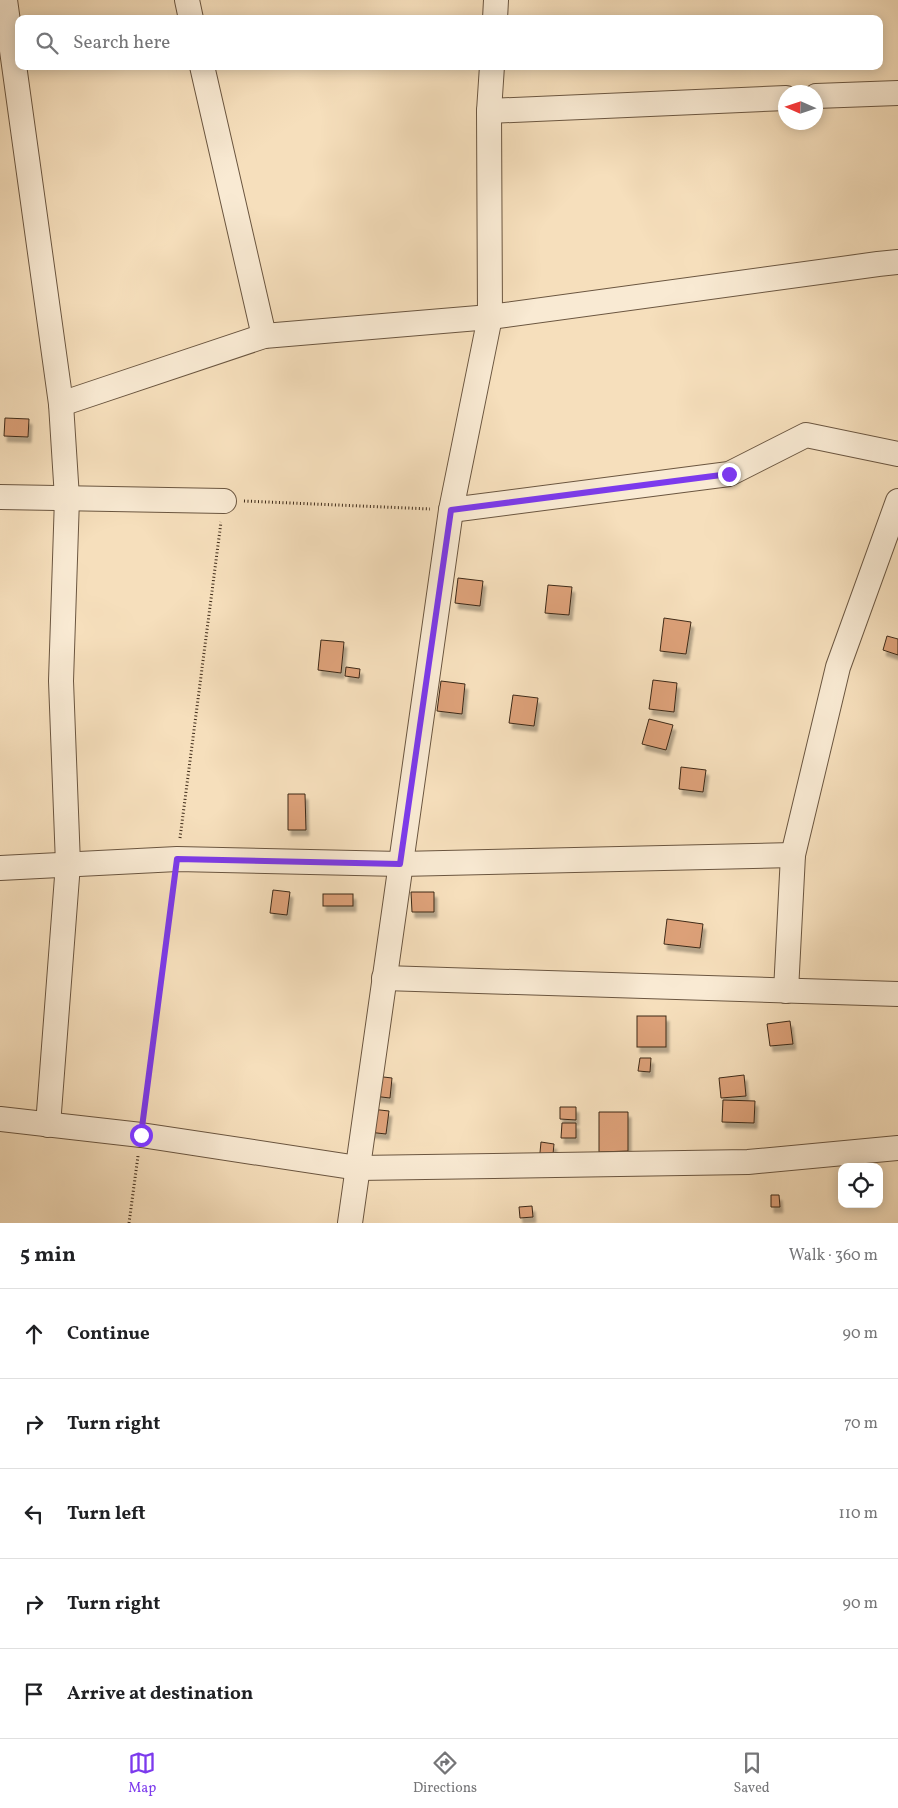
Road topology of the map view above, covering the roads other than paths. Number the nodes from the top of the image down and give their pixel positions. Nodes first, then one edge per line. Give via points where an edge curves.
1 (5, 0) edge
2 (187, 0) edge
3 (496, 0) edge
4 (190, 15) edge
5 (495, 15) edge
6 (203, 70) edge
7 (492, 70) edge
8 (898, 93) edge
9 (823, 96) edge
10 (778, 98) edge
11 (489, 111) junction
12 (898, 262) edge
13 (490, 317) junction
14 (264, 336) junction
15 (61, 404) junction
16 (898, 454) edge
17 (0, 497) edge
18 (67, 498) junction
19 (224, 501) road end
20 (898, 501) edge
21 (451, 510) junction
22 (793, 856) junction
23 (68, 864) junction
24 (400, 864) junction
25 (0, 868) edge
26 (384, 978) junction
27 (786, 991) junction
28 (898, 994) edge
29 (0, 1119) edge
30 (48, 1125) junction
31 (898, 1148) edge
32 (358, 1168) junction
33 (350, 1223) edge

1 - 15 street
2 - 4 street
3 - 5 street
6 - 14 street
7 - 11 street
8 - 9 street
10 - 11 street
11 - 13 street
12 - 13 street
13 - 14 street
13 - 21 street
14 - 15 street
15 - 18 street
16 - 21 street via 806,435 729,474
17 - 18 street
18 - 19 street
18 - 23 street via 61,681
20 - 22 street via 838,666
21 - 24 street
22 - 24 street
22 - 27 street
23 - 24 street via 177,859
23 - 25 street
23 - 30 street
24 - 26 street
26 - 27 street
26 - 32 street
27 - 28 street
29 - 30 street
30 - 32 street via 141,1135
31 - 32 street via 748,1162
32 - 33 street

